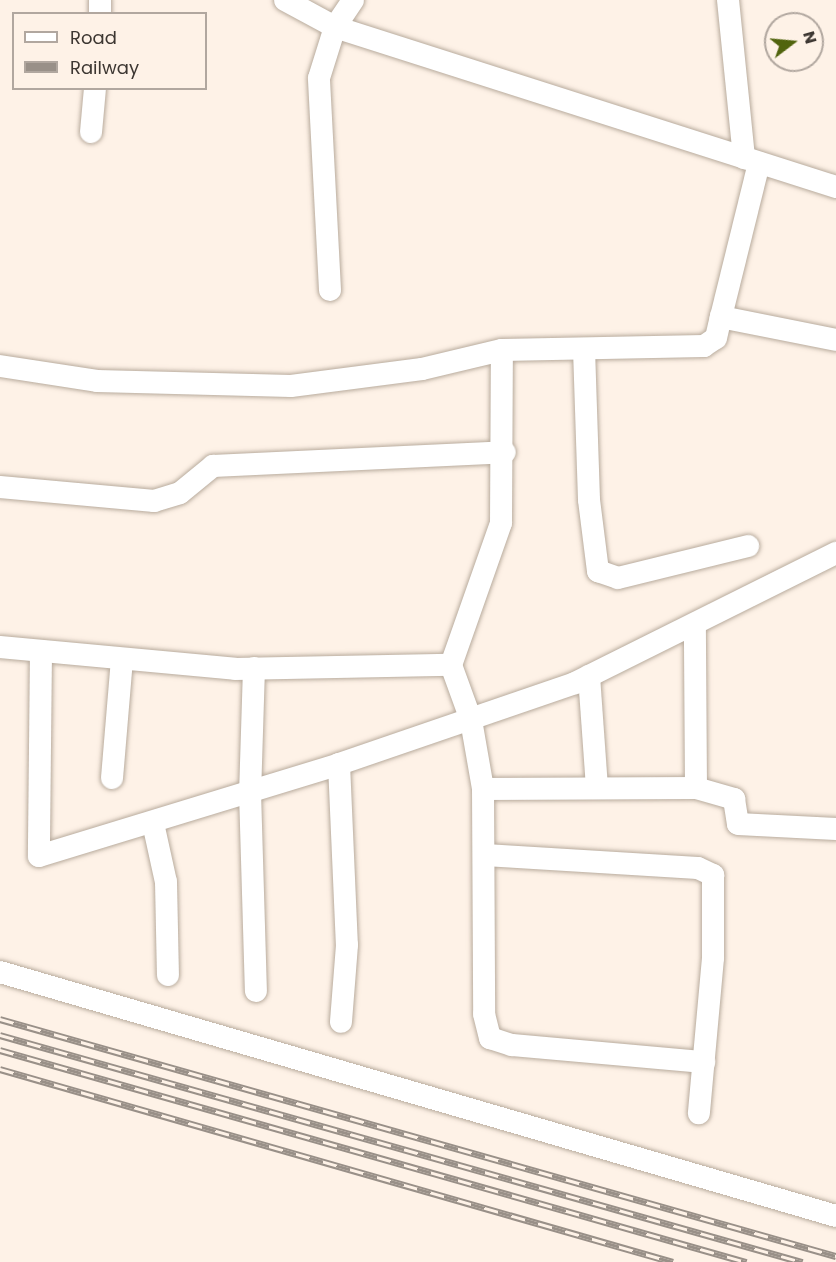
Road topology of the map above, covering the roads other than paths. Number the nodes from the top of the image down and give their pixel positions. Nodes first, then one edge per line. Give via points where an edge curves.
1 (285, 0) edge
2 (354, 0) edge
3 (728, 0) edge
4 (335, 27) junction
5 (95, 90) edge
6 (91, 132) dead end
7 (752, 160) junction
8 (836, 187) edge
9 (330, 290) dead end
10 (721, 317) junction
11 (836, 340) edge
12 (584, 349) junction
13 (502, 350) junction
14 (0, 366) edge
15 (505, 452) junction
16 (0, 487) edge
17 (748, 546) dead end
18 (836, 553) edge
19 (695, 625) junction
20 (0, 647) edge
21 (41, 651) junction
22 (122, 659) junction
23 (451, 665) junction
24 (255, 668) junction
25 (589, 676) junction
26 (471, 720) junction
27 (339, 764) junction
28 (112, 778) dead end
29 (597, 787) junction
30 (696, 788) junction
31 (483, 789) junction
32 (250, 792) junction
33 (153, 823) junction
34 (836, 829) edge
35 (485, 855) junction
36 (0, 972) edge
37 (168, 975) dead end
38 (256, 992) dead end
39 (341, 1022) dead end
40 (704, 1062) junction
41 (699, 1113) dead end
42 (836, 1216) edge

1 - 4 street
2 - 4 street
3 - 7 street
4 - 7 street
4 - 9 street via 323,57 317,107
5 - 6 street
7 - 8 street
7 - 10 street
10 - 11 street
10 - 12 street via 716,338 704,346
12 - 13 street
12 - 17 street via 589,500 598,571 618,578
13 - 14 street via 422,369 291,386 97,381
13 - 15 street
15 - 16 street via 213,466 180,493 154,501
15 - 23 street via 501,523
18 - 19 street
19 - 25 street
19 - 30 street
20 - 21 street
21 - 22 street
21 - 33 street via 39,856
22 - 24 street
22 - 28 street
23 - 24 street
23 - 26 street
24 - 32 street
25 - 26 street
25 - 29 street
26 - 27 street
26 - 31 street
27 - 32 street
27 - 39 street via 348,945
29 - 30 street
29 - 31 street
30 - 34 street via 734,798 738,824
31 - 35 street
32 - 33 street
32 - 38 street
33 - 37 street via 166,882
35 - 40 street via 484,1014 490,1038 512,1045
35 - 40 street via 698,868 713,875
36 - 42 street
40 - 41 street

